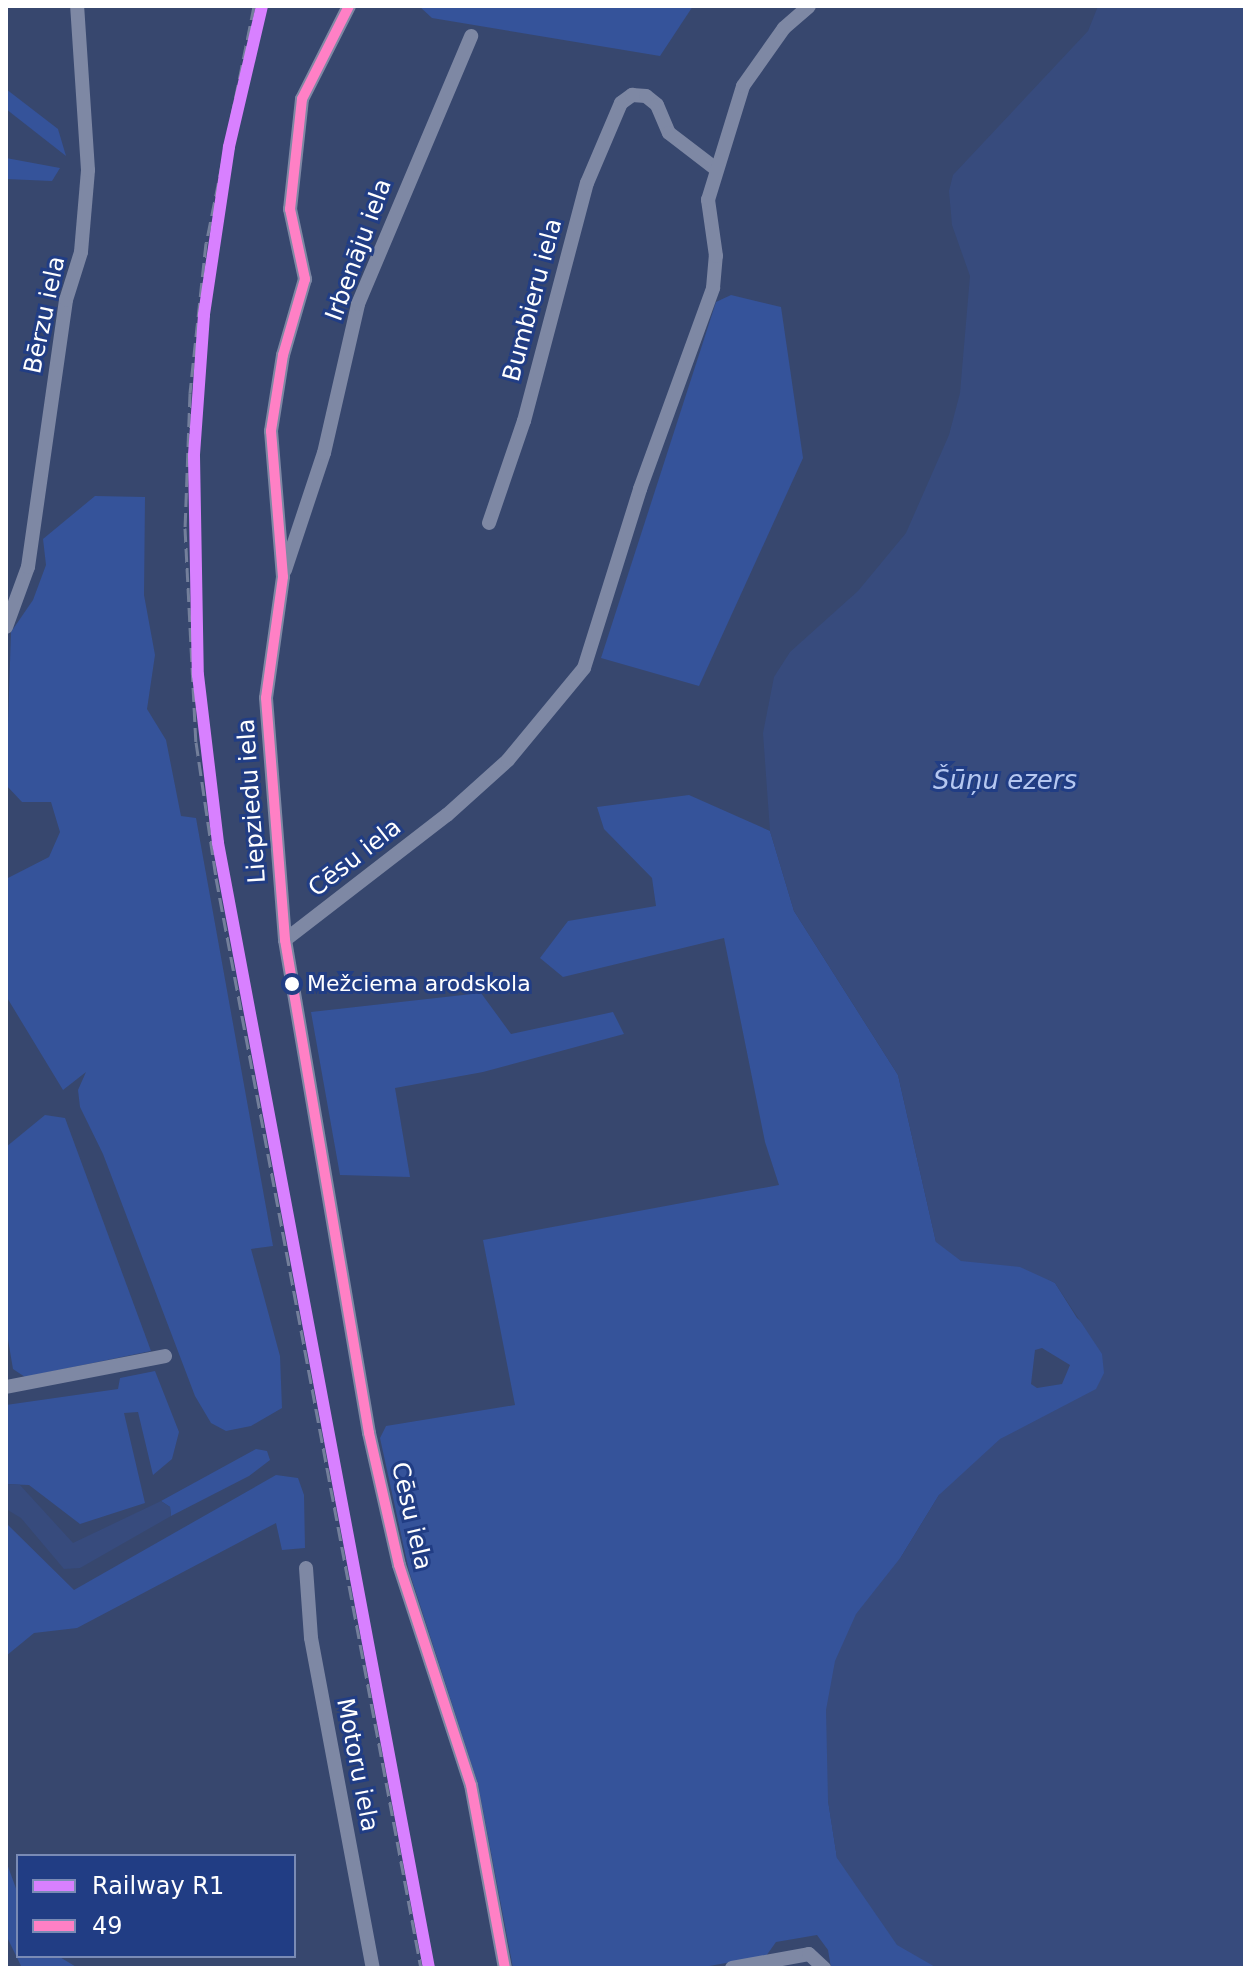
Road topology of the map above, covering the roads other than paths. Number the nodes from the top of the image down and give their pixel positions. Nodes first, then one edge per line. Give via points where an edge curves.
1 (77, 6) edge
2 (349, 6) edge
3 (809, 6) edge
4 (471, 36) dead end
5 (716, 169) junction
6 (489, 523) dead end
7 (283, 577) junction
8 (6, 627) edge
9 (285, 940) junction
10 (165, 1356) dead end
11 (6, 1387) edge
12 (306, 1568) dead end
13 (373, 1968) edge
14 (505, 1968) edge
15 (732, 1968) edge
16 (824, 1968) edge

1 - 8 street, Bērzu iela via 88,170 81,252 66,300 28,567
2 - 7 street, Liepziedu iela via 302,99 290,209 305,279 283,355 271,431
3 - 5 street, Cēsu iela via 784,28 743,86
4 - 7 street, Irbenāju iela via 358,304 324,453
5 - 6 street, Bumbieru iela via 669,133 657,105 646,96 632,95 621,103 587,183 524,421
5 - 9 street, Cēsu iela via 708,200 716,256 713,288 640,489 584,668 508,760 447,815
7 - 9 street, Liepziedu iela via 266,698
9 - 14 street, Cēsu iela via 369,1433 399,1565 471,1785
10 - 11 street
12 - 13 street, Motoru iela via 311,1638
15 - 16 street via 809,1954

